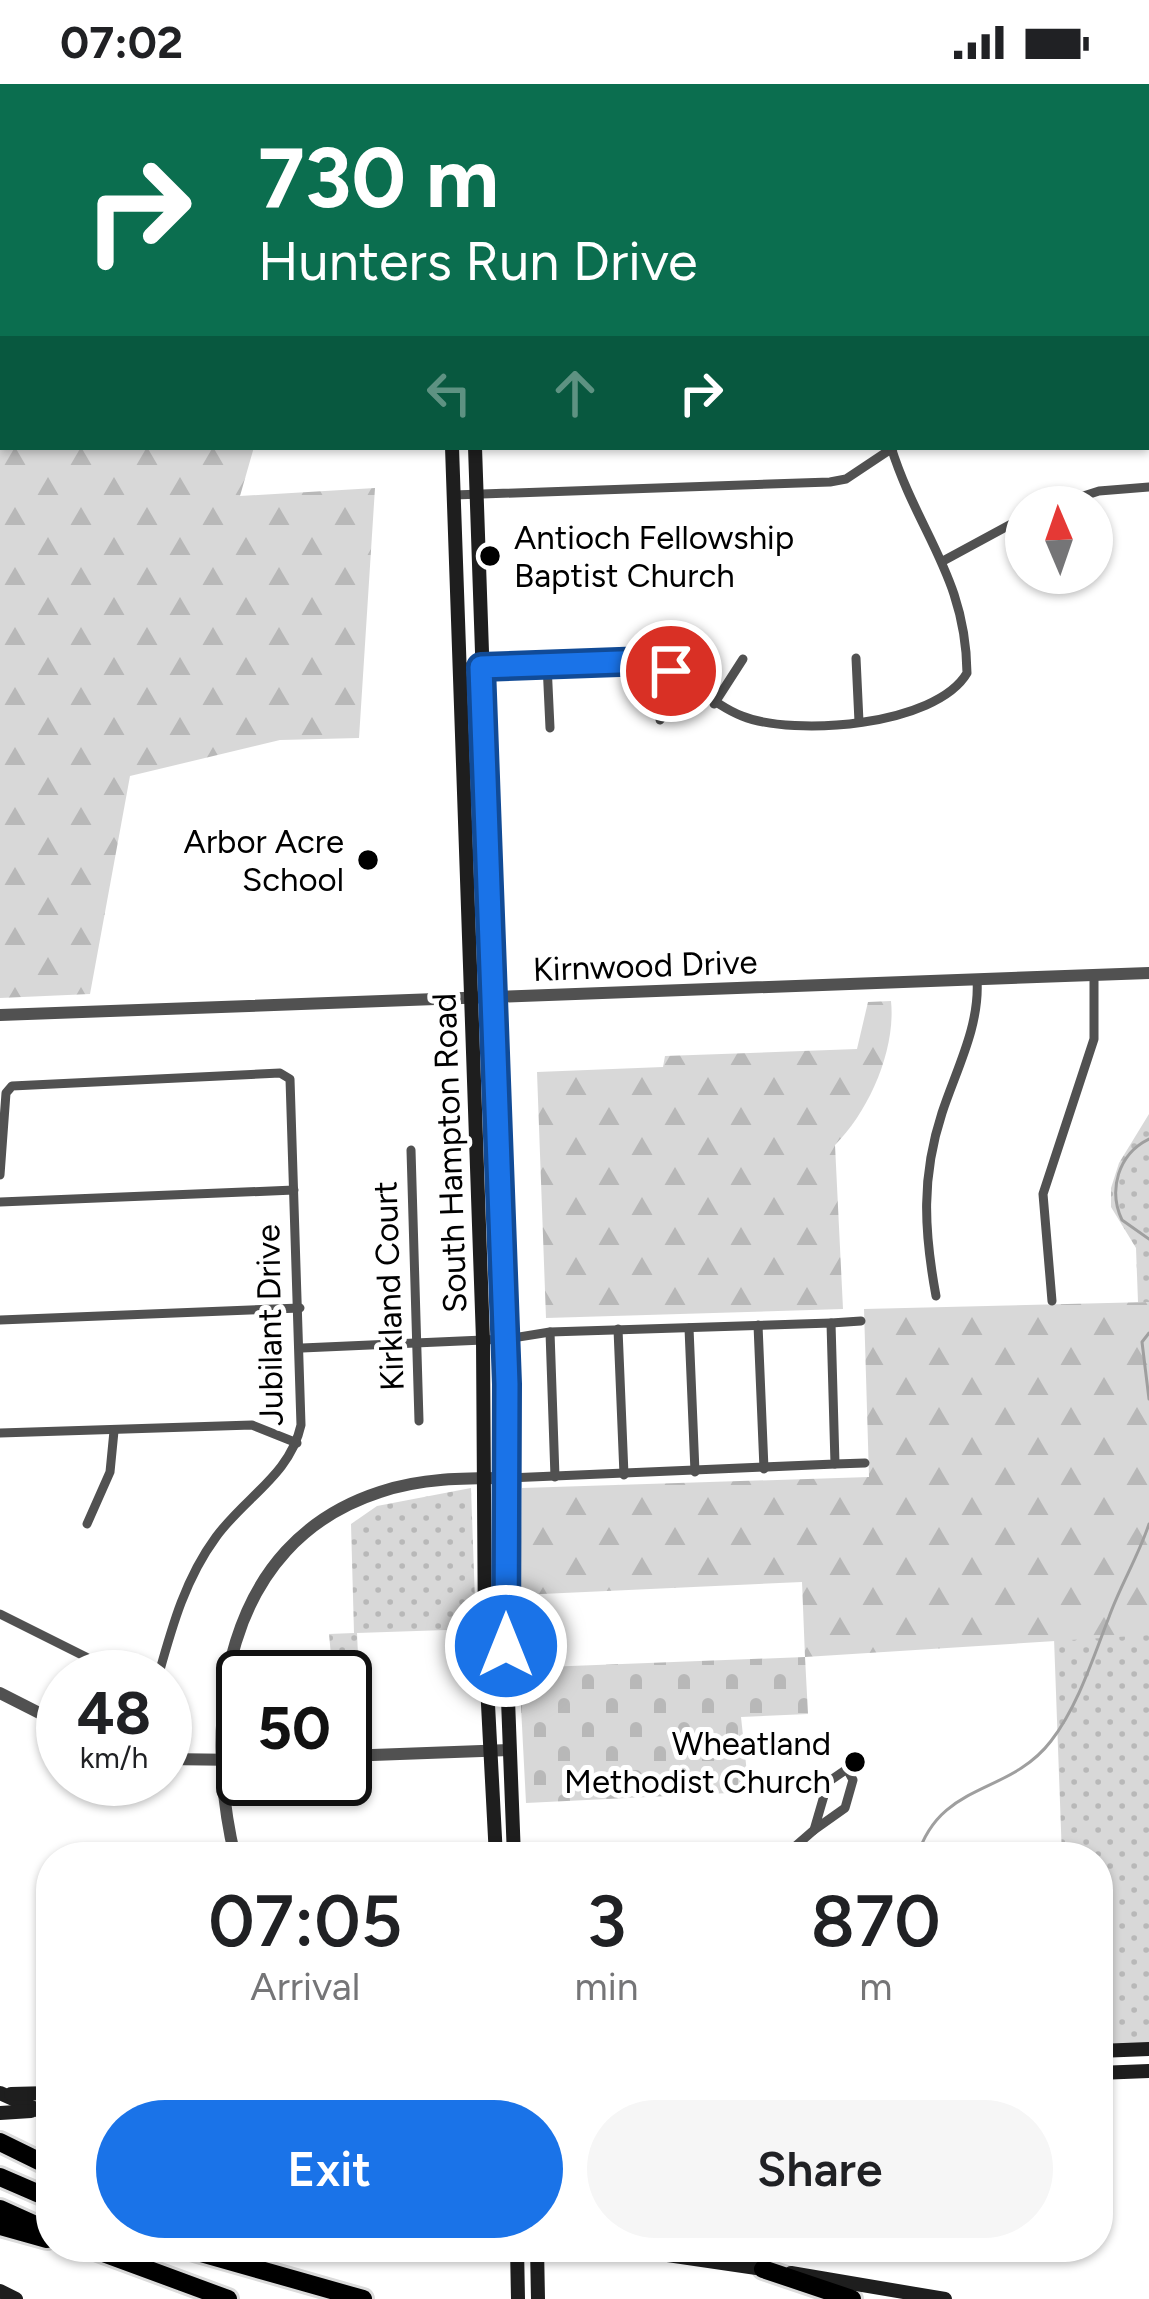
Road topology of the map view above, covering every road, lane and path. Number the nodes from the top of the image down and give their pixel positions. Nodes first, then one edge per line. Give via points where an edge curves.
1 (452, 450) edge
2 (475, 450) edge
3 (889, 450) edge
4 (893, 450) edge
5 (1149, 487) edge
6 (1113, 490) edge
7 (454, 495) junction
8 (477, 496) junction
9 (1005, 527) edge
10 (944, 560) junction
11 (856, 658) dead end
12 (743, 659) dead end
13 (548, 664) junction
14 (481, 667) junction
15 (464, 668) junction
16 (686, 683) junction
17 (714, 704) junction
18 (660, 720) dead end
19 (859, 722) junction
20 (550, 728) dead end
21 (1149, 973) edge
22 (1094, 975) junction
23 (977, 980) junction
24 (493, 998) junction
25 (471, 999) junction
26 (0, 1015) edge
27 (411, 1150) dead end
28 (0, 1175) edge
29 (294, 1190) junction
30 (0, 1202) edge
31 (936, 1296) dead end
32 (1052, 1301) dead end
33 (300, 1308) junction
34 (0, 1320) edge
35 (861, 1322) dead end
36 (830, 1323) junction
37 (758, 1324) junction
38 (688, 1328) junction
39 (618, 1329) junction
40 (550, 1332) junction
41 (483, 1340) junction
42 (506, 1340) junction
43 (418, 1344) junction
44 (302, 1348) junction
45 (419, 1421) dead end
46 (114, 1431) junction
47 (0, 1433) edge
48 (297, 1443) junction
49 (866, 1463) dead end
50 (835, 1465) junction
51 (764, 1469) junction
52 (694, 1472) junction
53 (624, 1475) junction
54 (554, 1477) junction
55 (485, 1478) junction
56 (508, 1478) junction
57 (87, 1524) dead end
58 (0, 1614) edge
59 (506, 1646) junction
60 (485, 1647) junction
61 (72, 1650) edge
62 (168, 1650) edge
63 (232, 1650) edge
64 (0, 1693) edge
65 (36, 1711) edge
66 (490, 1750) junction
67 (509, 1750) junction
68 (372, 1755) edge
69 (228, 1806) edge
70 (814, 1830) junction
71 (233, 1842) edge
72 (495, 1842) edge
73 (513, 1842) edge
74 (800, 1842) edge
75 (1149, 2049) edge
76 (1113, 2050) edge
77 (1149, 2071) edge
78 (1113, 2072) edge
79 (36, 2093) edge
80 (1, 2094) edge
81 (36, 2108) edge
82 (36, 2112) edge
83 (0, 2113) edge
84 (0, 2142) edge
85 (36, 2160) edge
86 (0, 2177) edge
87 (36, 2193) edge
88 (0, 2209) edge
89 (0, 2226) edge
90 (36, 2228) edge
91 (36, 2233) edge
92 (128, 2262) edge
93 (223, 2262) edge
94 (517, 2262) edge
95 (537, 2262) edge
96 (715, 2262) edge
97 (763, 2269) junction
98 (0, 2291) edge
99 (16, 2299) edge
100 (228, 2299) edge
101 (363, 2299) edge
102 (518, 2299) edge
103 (538, 2299) edge
104 (852, 2299) edge
105 (945, 2299) edge

1 - 7 main road, South Hampton Road
2 - 8 main road, South Hampton Road
3 - 8 street via 830,482
4 - 10 street via 914,512
5 - 6 street
7 - 8 street
7 - 15 main road, South Hampton Road
8 - 14 main road, South Hampton Road
9 - 10 street
10 - 19 street via 966,678 882,720
11 - 19 street
12 - 17 street
13 - 14 street
13 - 16 street via 647,661
13 - 20 street
14 - 15 street
14 - 24 main road, South Hampton Road
15 - 25 main road, South Hampton Road
16 - 17 street
16 - 18 street
17 - 19 street via 772,724
21 - 22 street, Kirnwood Drive
22 - 23 street, Kirnwood Drive
22 - 32 street via 1094,1039 1042,1195
23 - 24 street, Kirnwood Drive
23 - 31 street via 976,1014 925,1177
24 - 25 street, Kirnwood Drive
24 - 42 main road, South Hampton Road
25 - 26 street, Kirnwood Drive
25 - 41 main road, South Hampton Road
27 - 43 street, Kirkland Court
28 - 29 street, Jubilant Drive via 12,1086 285,1075
29 - 30 street
29 - 33 street, Jubilant Drive
33 - 34 street
33 - 44 street, Jubilant Drive
35 - 36 street
36 - 37 street
36 - 50 street
37 - 38 street
37 - 51 street
38 - 39 street
38 - 52 street
39 - 40 street
39 - 53 street
40 - 42 street
40 - 54 street
41 - 42 street
41 - 43 street
41 - 55 main road, South Hampton Road
42 - 56 main road, South Hampton Road
43 - 44 street
43 - 45 street, Kirkland Court
44 - 48 street, Jubilant Drive
46 - 47 street
46 - 48 street via 252,1425
46 - 57 street via 110,1472
48 - 62 street, Jubilant Drive via 198,1564
49 - 50 street
50 - 51 street
51 - 52 street
52 - 53 street
53 - 54 street
54 - 56 street
55 - 56 street
55 - 60 main road, South Hampton Road
55 - 63 street via 374,1493 314,1529 253,1598
56 - 59 main road, South Hampton Road
58 - 61 street
59 - 60 main road
59 - 67 main road, South Hampton Road
60 - 66 main road, South Hampton Road
64 - 65 street
66 - 67 street
66 - 68 street
66 - 72 main road, South Hampton Road
67 - 73 main road, South Hampton Road
69 - 71 street
70 - 70 street via 828,1782 847,1768 848,1803
70 - 74 street
75 - 76 main road
77 - 78 main road
79 - 80 main road
80 - 81 main road
82 - 83 main road
84 - 85 highway
86 - 87 highway
88 - 90 highway
89 - 91 highway
92 - 100 highway
93 - 101 highway
94 - 102 main road
95 - 103 main road
96 - 97 main road
97 - 104 highway
97 - 105 main road
98 - 99 main road

